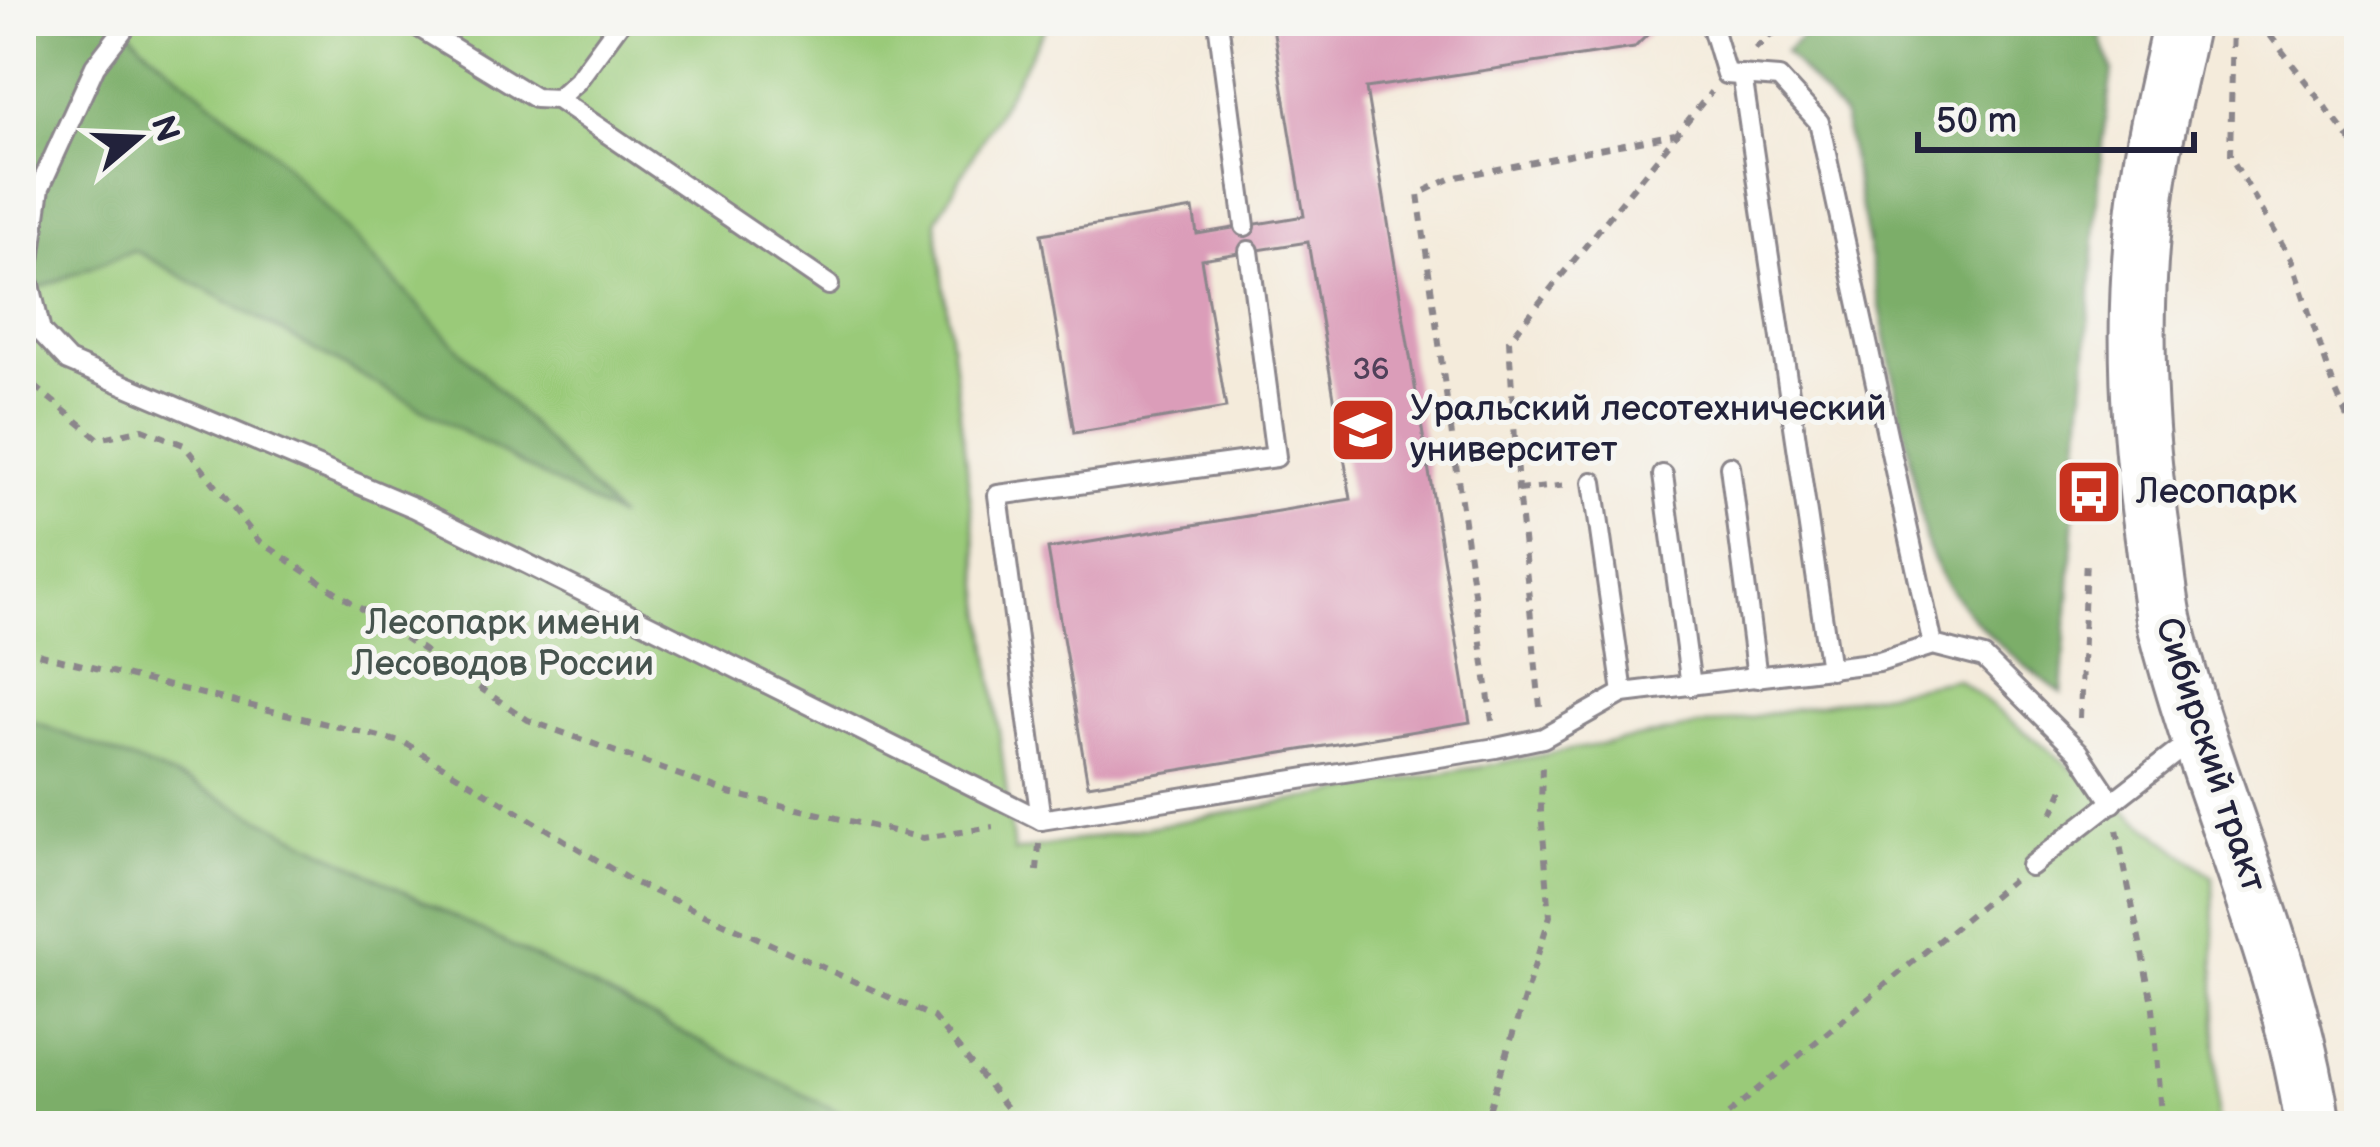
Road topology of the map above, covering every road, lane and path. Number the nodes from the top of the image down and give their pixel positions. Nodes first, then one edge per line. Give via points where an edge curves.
1 (130, 21) edge
2 (400, 21) edge
3 (621, 21) edge
4 (1218, 21) edge
5 (1710, 21) edge
6 (1787, 21) edge
7 (2181, 21) edge
8 (2234, 21) edge
9 (2259, 21) edge
10 (1734, 74) junction
11 (556, 99) junction
12 (1677, 134) junction
13 (2359, 152) edge
14 (1245, 226) dead end
15 (1249, 251) dead end
16 (829, 285) dead end
17 (21, 375) edge
18 (2359, 444) edge
19 (1730, 466) dead end
20 (1664, 475) dead end
21 (1593, 482) joint
22 (1518, 490) junction
23 (1934, 645) junction
24 (21, 650) edge
25 (1830, 670) junction
26 (1757, 678) junction
27 (1690, 686) junction
28 (1623, 694) junction
29 (2198, 736) junction
30 (1543, 738) junction
31 (1496, 748) junction
32 (2113, 802) junction
33 (1041, 820) junction
34 (2030, 866) joint
35 (21, 1122) edge
36 (33, 1126) edge
37 (1022, 1126) edge
38 (1484, 1126) edge
39 (1714, 1126) edge
40 (2163, 1126) edge
41 (2313, 1126) edge

1 - 33 lane via 95,66 40,187 28,276 41,332 68,361 415,508
2 - 11 lane via 535,98
3 - 11 lane
4 - 14 lane
5 - 10 lane
6 - 10 path
7 - 29 main road, Сибирский тракт via 2151,167 2138,404 2165,623
8 - 18 path via 2230,156 2291,259
9 - 13 path
10 - 12 path
10 - 23 lane via 1779,78 1820,122
10 - 25 lane
11 - 16 lane
12 - 22 path via 1509,340
12 - 31 path via 1452,178 1418,194
15 - 33 lane via 1276,458 998,495
17 - 33 path via 99,439 142,429 184,445 258,540 528,720 729,793 923,838
19 - 26 lane
20 - 27 lane
21 - 22 path
21 - 28 lane
22 - 30 path
23 - 25 lane
23 - 32 lane via 1984,658 2079,752
24 - 37 path via 405,743 633,882 933,1017
25 - 26 lane
26 - 27 lane
27 - 28 lane
28 - 30 lane
29 - 32 lane
29 - 41 main road, Сибирский тракт via 2264,922
30 - 31 lane
30 - 38 path via 1550,916
31 - 33 lane
32 - 34 lane
32 - 40 path via 2153,1008
34 - 39 path
35 - 36 path

